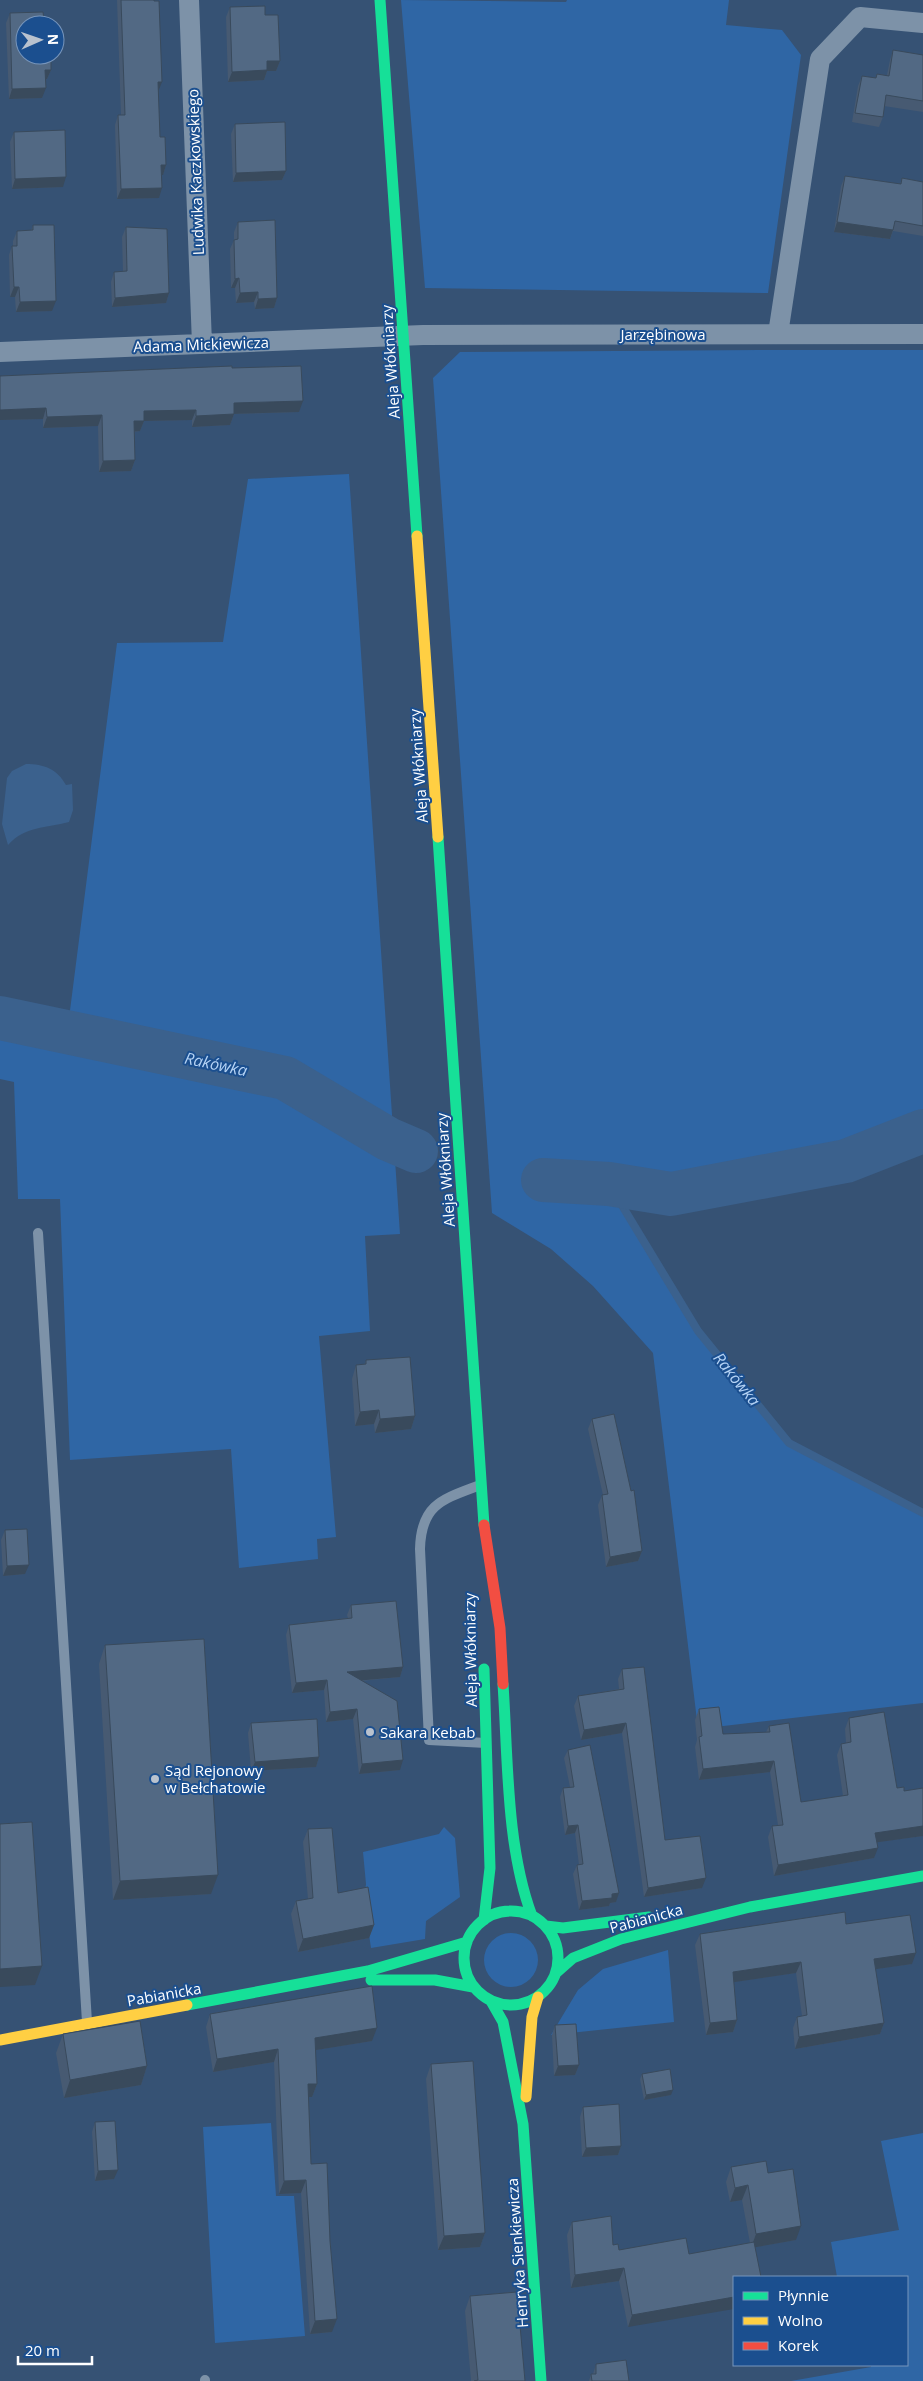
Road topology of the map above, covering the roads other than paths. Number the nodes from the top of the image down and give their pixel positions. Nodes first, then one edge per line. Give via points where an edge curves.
1 (189, 0) edge
2 (380, 0) edge
3 (923, 23) edge
4 (778, 334) junction
5 (923, 334) edge
6 (403, 336) junction
7 (202, 344) junction
8 (0, 352) edge
9 (38, 1233) dead end
10 (481, 1485) junction
11 (484, 1530) junction
12 (484, 1599) dead end
13 (484, 1657) dead end
14 (507, 1741) junction
15 (486, 1742) junction
16 (923, 1876) edge
17 (750, 1907) junction
18 (532, 1916) junction
19 (484, 1920) junction
20 (546, 1926) junction
21 (467, 1942) junction
22 (556, 1973) junction
23 (333, 1980) junction
24 (473, 1987) junction
25 (538, 1997) junction
26 (490, 2001) junction
27 (87, 2023) junction
28 (0, 2040) edge
29 (523, 2124) junction
30 (540, 2381) edge

1 - 7 street, Ludwika Kaczkowskiego
2 - 6 main road, Aleja Włókniarzy
3 - 4 street via 860,17 820,59
4 - 5 street, Jarzębinowa
4 - 6 street, Jarzębinowa
6 - 7 street, Adama Mickiewicza
6 - 10 main road, Aleja Włókniarzy
7 - 8 street, Adama Mickiewicza
9 - 27 lane
10 - 11 main road, Aleja Włókniarzy
10 - 15 lane via 441,1500 425,1522 421,1534 429,1740
11 - 12 main road, Aleja Włókniarzy
11 - 14 main road, Aleja Włókniarzy via 500,1628
13 - 15 main road, Aleja Włókniarzy
14 - 15 lane
14 - 18 main road, Aleja Włókniarzy via 517,1857 523,1892
15 - 19 main road, Aleja Włókniarzy via 490,1868
16 - 17 main road, Pabianicka
17 - 20 main road, Pabianicka via 563,1928
17 - 22 main road, Pabianicka via 621,1939 573,1958
18 - 19 main road via 514,1911 497,1913
18 - 20 main road
19 - 21 main road
20 - 22 main road via 555,1941
21 - 23 main road, Pabianicka
21 - 24 main road via 464,1955
22 - 25 main road via 549,1987
23 - 24 main road, Pabianicka via 430,1979
23 - 27 main road, Pabianicka
24 - 26 main road
25 - 26 main road via 510,2005
25 - 29 main road, Henryka Sienkiewicza via 532,2017
26 - 29 main road, Henryka Sienkiewicza via 503,2022
27 - 28 main road, Pabianicka
29 - 30 main road, Henryka Sienkiewicza

